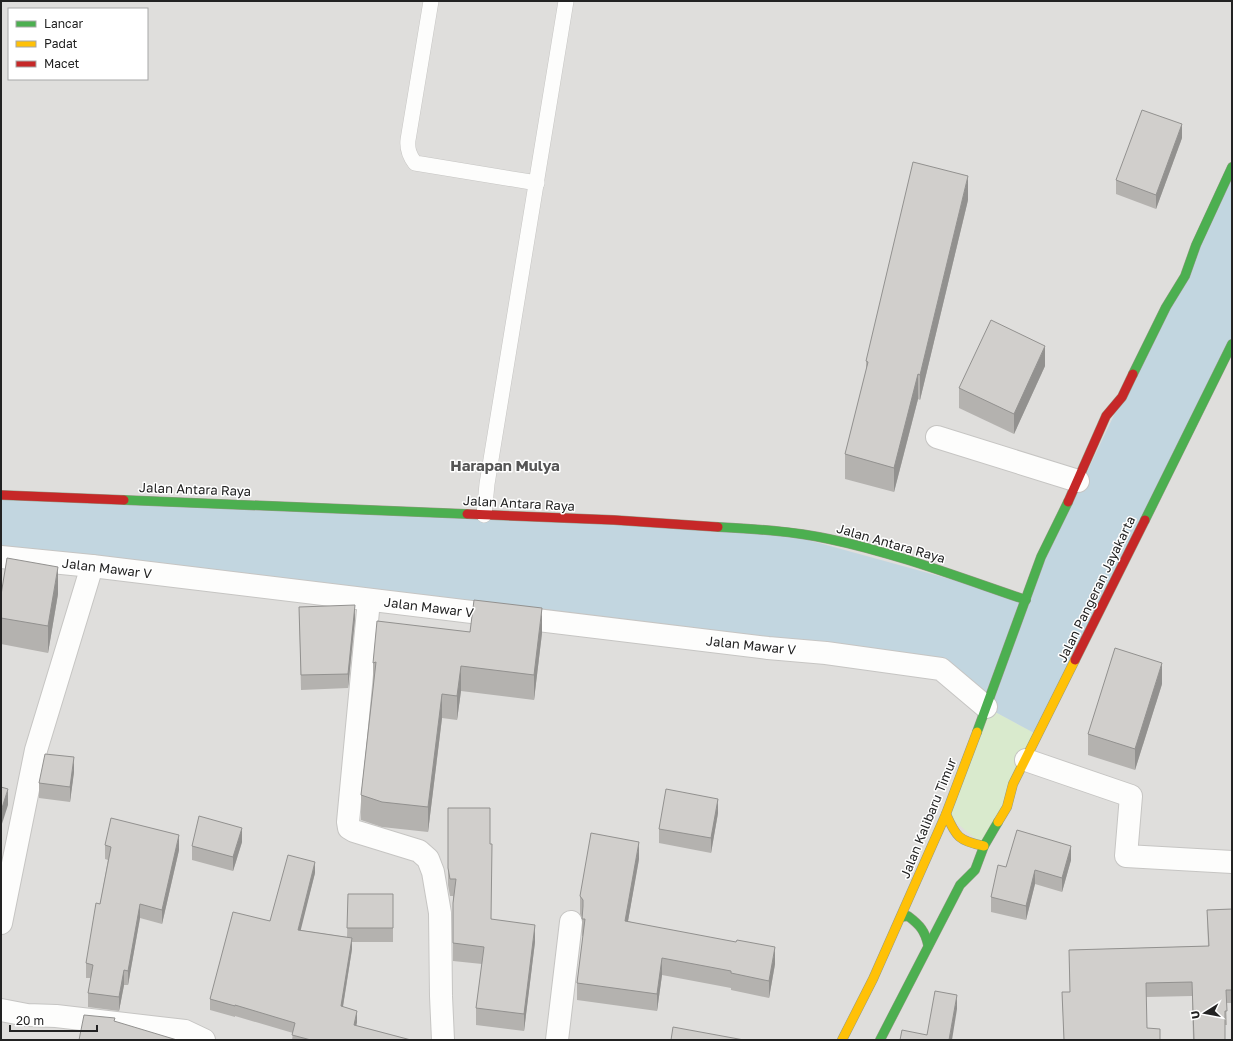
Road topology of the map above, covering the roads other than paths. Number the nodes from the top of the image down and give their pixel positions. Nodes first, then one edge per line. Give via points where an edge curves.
1 (432, 1) edge
2 (566, 1) edge
3 (1232, 167) edge
4 (537, 183) junction
5 (1232, 344) edge
6 (937, 437) dead end
7 (1078, 481) junction
8 (1, 495) edge
9 (484, 515) junction
10 (1, 557) edge
11 (92, 566) junction
12 (369, 600) junction
13 (1026, 600) junction
14 (986, 707) junction
15 (1026, 760) junction
16 (946, 814) junction
17 (984, 846) junction
18 (1232, 862) edge
19 (901, 917) junction
20 (571, 922) dead end
21 (1, 923) edge
22 (928, 945) junction
23 (1, 1010) edge
24 (204, 1040) edge
25 (443, 1040) edge
26 (557, 1040) edge
27 (842, 1040) edge
28 (880, 1040) edge

1 - 4 lane via 408,140 410,155 415,163
2 - 4 lane
3 - 7 street via 1196,245 1185,276 1166,307 1122,397 1106,416
4 - 9 lane
5 - 15 street, Jalan Pangeran Jayakarta
6 - 7 street
7 - 13 street via 1041,557
8 - 9 street, Jalan Antara Raya
9 - 13 street, Jalan Antara Raya via 772,530 829,539 889,554
10 - 11 street, Jalan Mawar V
11 - 12 street, Jalan Mawar V
11 - 21 street via 36,750
12 - 14 street, Jalan Mawar V via 826,653 941,669
12 - 25 street via 349,828 419,851 428,859 433,872 440,913
13 - 14 street, Jalan Kalibaru Timur
14 - 16 street, Jalan Kalibaru Timur
15 - 17 street, Jalan Pangeran Jayakarta via 1013,784 1007,807
15 - 18 street via 1131,796 1126,856
16 - 17 street via 954,834 964,842
16 - 19 street, Jalan Kalibaru Timur
17 - 22 street via 975,870 960,885
19 - 22 street via 908,916 916,922 926,934
19 - 27 street, Jalan Kalibaru Timur
20 - 26 street
22 - 28 street
23 - 24 street via 27,1015 185,1031

